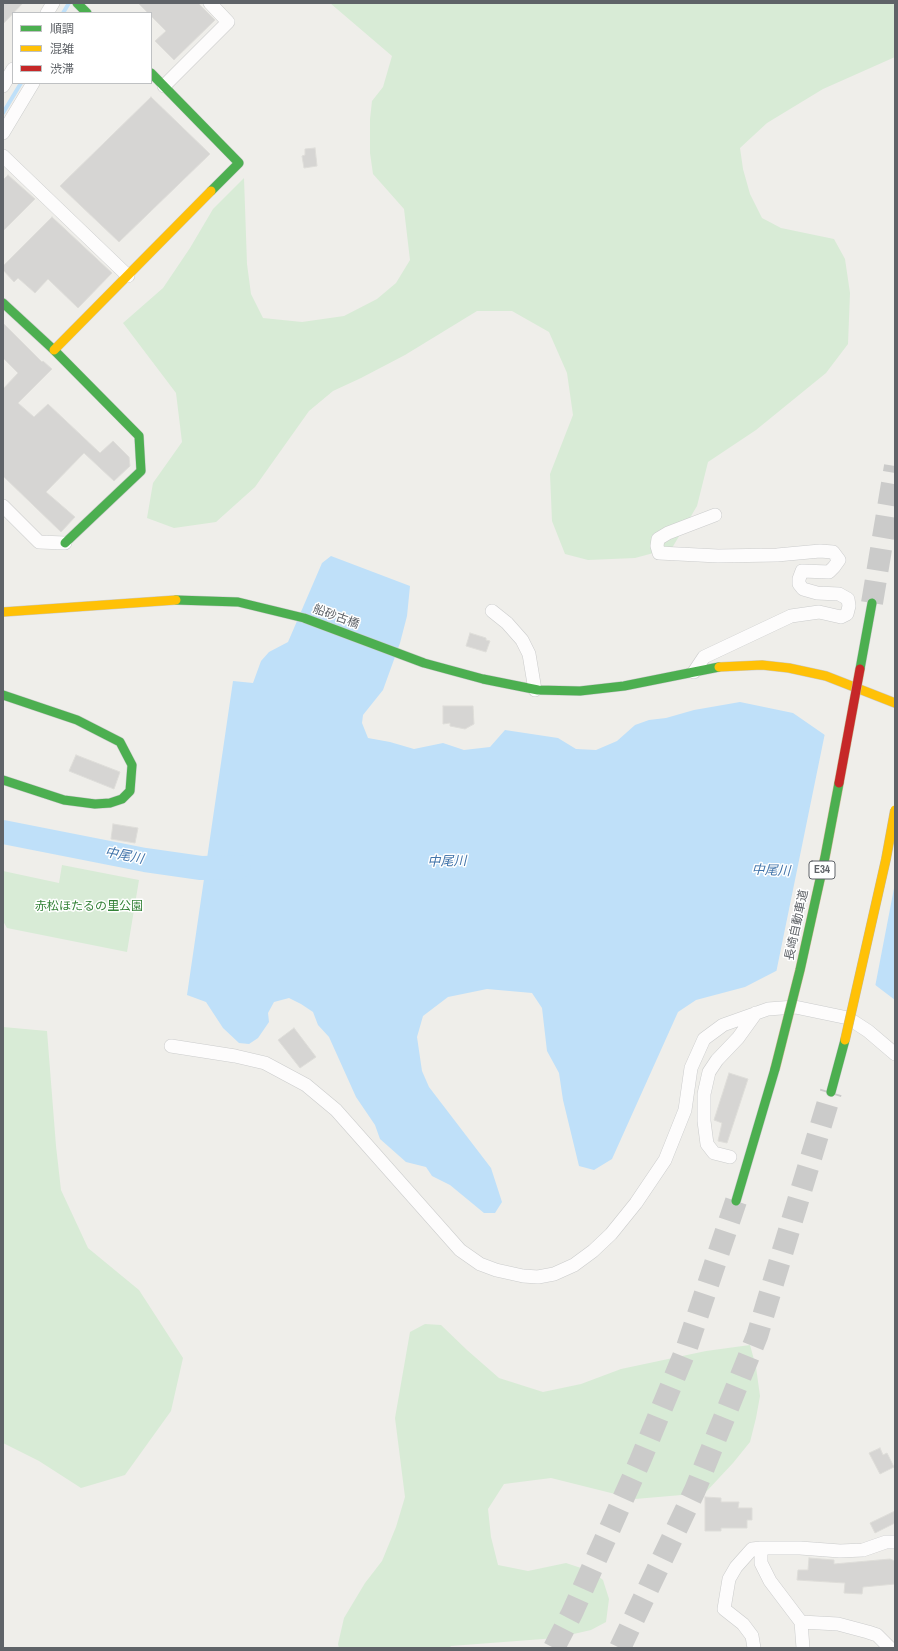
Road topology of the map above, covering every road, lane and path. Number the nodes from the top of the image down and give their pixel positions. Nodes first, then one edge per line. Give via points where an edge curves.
1 (52, 3) edge
2 (210, 3) edge
3 (48, 12) edge
4 (12, 71) edge
5 (152, 74) edge
6 (32, 84) edge
7 (3, 86) edge
8 (164, 86) junction
9 (3, 133) edge
10 (3, 156) edge
11 (128, 276) junction
12 (3, 303) edge
13 (54, 350) junction
14 (3, 506) edge
15 (715, 515) dead end
16 (65, 543) joint
17 (872, 603) tunnel mouth
18 (492, 611) dead end
19 (3, 612) edge
20 (694, 672) junction
21 (534, 690) junction
22 (3, 694) edge
23 (895, 703) edge
24 (3, 780) edge
25 (895, 810) edge
26 (756, 1013) junction
27 (171, 1046) dead end
28 (895, 1054) edge
29 (831, 1092) tunnel mouth
30 (730, 1157) dead end
31 (736, 1201) tunnel mouth
32 (895, 1542) edge
33 (761, 1548) junction
34 (802, 1622) junction
35 (754, 1648) edge
36 (803, 1648) edge
37 (890, 1648) edge

1 - 3 street
2 - 8 street via 228,22
4 - 7 street
5 - 8 main road
6 - 9 street
8 - 11 main road via 239,163
10 - 11 street
11 - 13 main road
12 - 13 main road
13 - 16 main road via 139,436 141,471
14 - 16 street via 39,542
15 - 20 street via 668,532 658,539 659,552 718,556 833,552 839,560 829,572 802,571 799,584 803,589 817,593 839,594 848,599 849,606 847,614 841,617 819,612 791,616 704,657
17 - 31 main road, 長崎自動車道 / E34, bridge via 825,857 800,970 775,1069
18 - 21 street via 522,640 529,654
19 - 21 main road, 船砂古橋 via 184,599 238,602 304,618 424,663
20 - 21 main road, 船砂古橋 via 624,686 580,691
20 - 23 main road, 船砂古橋 via 762,665 789,668 826,676
22 - 24 main road via 78,720 120,742 132,765 130,791 122,799 110,803 64,800
25 - 29 main road, bridge via 845,1040
26 - 27 street via 723,1025 704,1039 691,1068 685,1110 665,1160 611,1234 593,1252 574,1265 554,1274 538,1277 496,1270 480,1264 460,1250 336,1110 306,1085 265,1063
26 - 28 street via 768,1009 795,1007 848,1018
26 - 30 street via 709,1072 704,1094 707,1144 714,1153
32 - 33 street via 886,1542 863,1550
33 - 34 street via 761,1563 770,1581
33 - 35 street via 752,1549 736,1567 729,1579 724,1609 743,1624 752,1636
34 - 36 street
34 - 37 street via 838,1624 868,1632 876,1635

